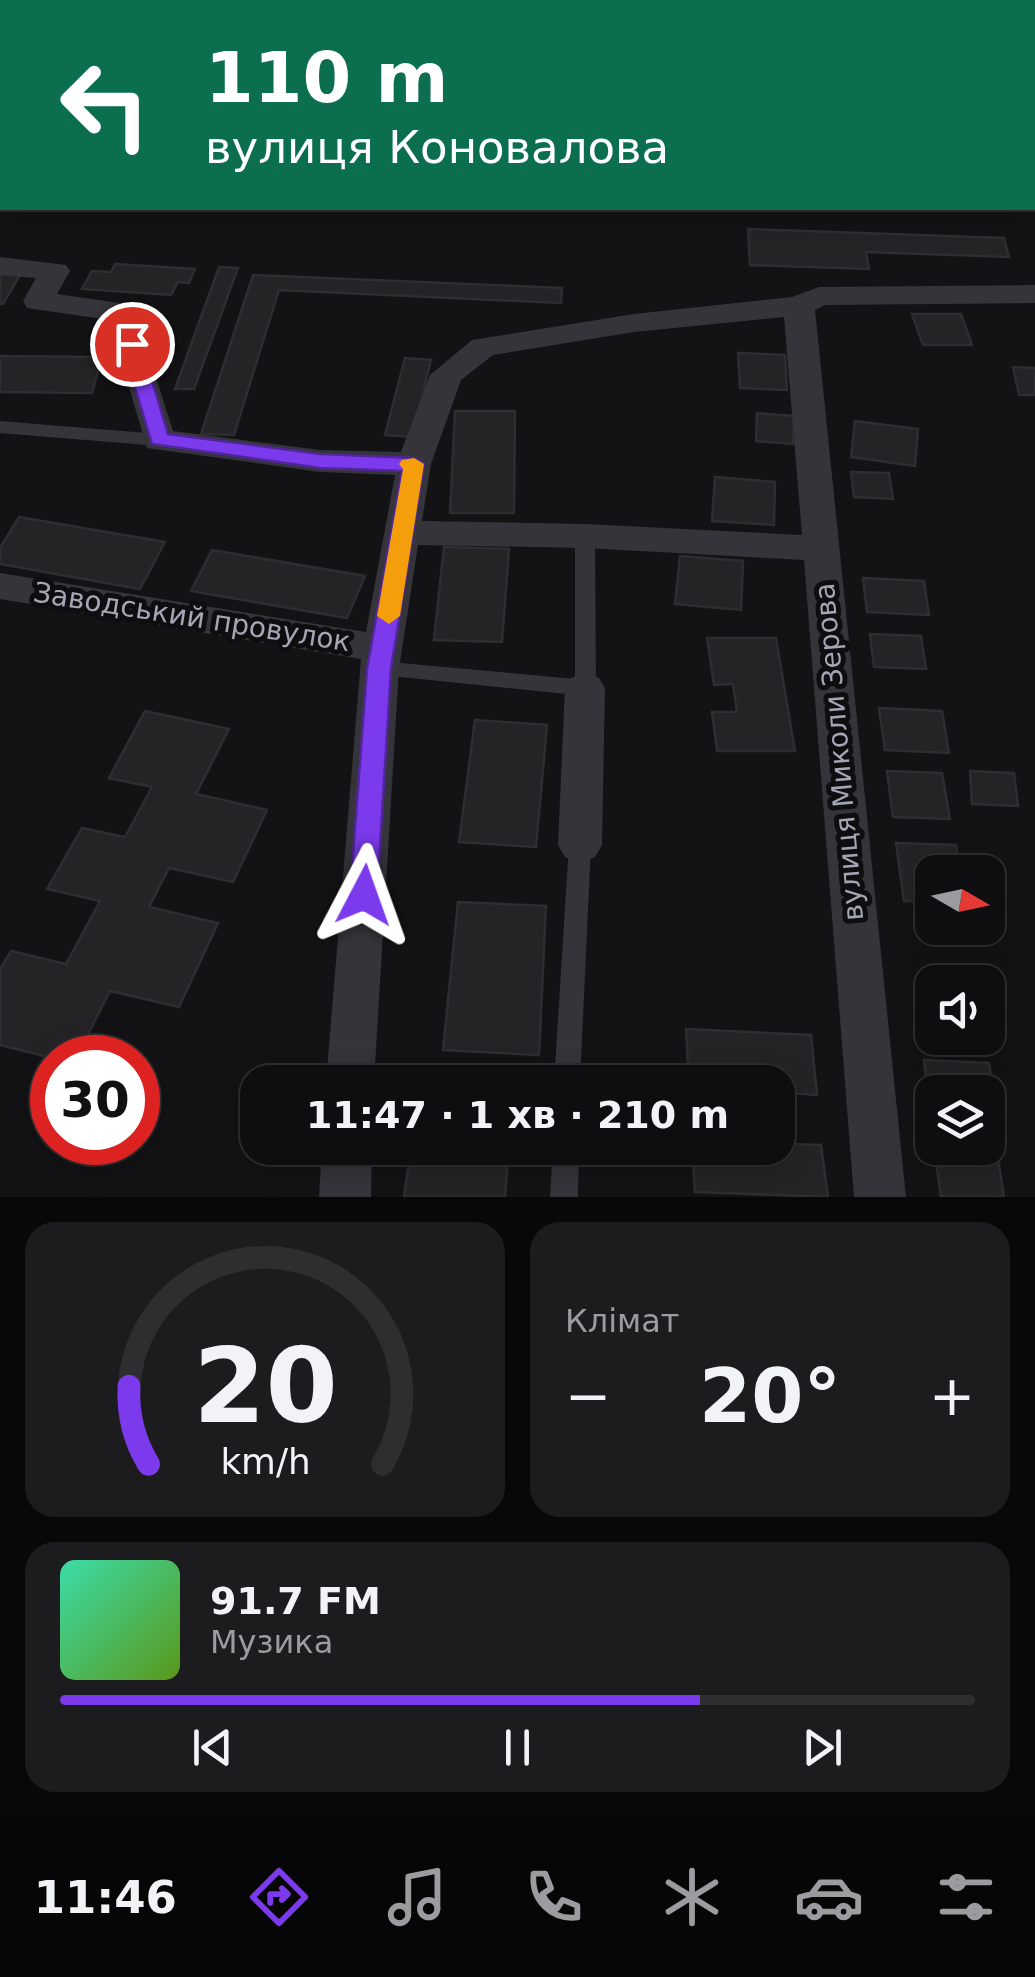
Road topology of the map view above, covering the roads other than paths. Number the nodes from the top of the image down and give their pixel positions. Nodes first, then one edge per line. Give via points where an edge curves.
1 (0, 266) edge
2 (1035, 294) edge
3 (799, 306) junction
4 (0, 426) edge
5 (159, 440) junction
6 (414, 464) junction
7 (402, 534) junction
8 (586, 536) junction
9 (821, 548) junction
10 (0, 586) edge
11 (381, 659) junction
12 (585, 688) junction
13 (580, 845) joint
14 (351, 1065) edge
15 (569, 1065) edge
16 (346, 1165) edge
17 (565, 1165) edge
18 (345, 1197) edge
19 (564, 1197) edge
20 (880, 1197) edge

1 - 5 street via 55,271 38,301 122,312
2 - 3 street via 819,296
3 - 6 street via 482,347 446,375
3 - 9 street, вулиця Миколи Зерова
4 - 5 lane
5 - 6 street via 320,461
6 - 7 street
7 - 8 street
7 - 11 street
8 - 9 street
8 - 12 lane
9 - 20 street, вулиця Миколи Зерова
10 - 11 street, Заводський провулок
11 - 12 lane
11 - 14 street
12 - 13 street
13 - 15 lane
16 - 18 street
17 - 19 lane

